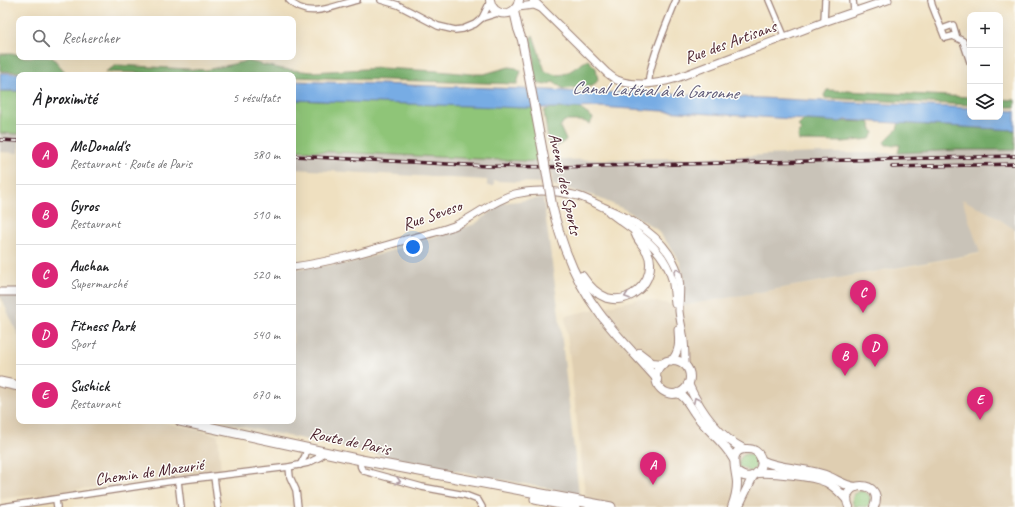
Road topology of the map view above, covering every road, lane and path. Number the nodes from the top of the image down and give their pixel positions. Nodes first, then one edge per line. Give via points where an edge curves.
1 (289, 0) edge
2 (358, 0) edge
3 (381, 0) edge
4 (534, 0) edge
5 (676, 0) edge
6 (769, 0) edge
7 (825, 0) edge
8 (853, 0) edge
9 (888, 0) edge
10 (931, 0) edge
11 (490, 1) edge
12 (517, 6) edge
13 (542, 9) junction
14 (854, 11) junction
15 (501, 13) junction
16 (482, 18) junction
17 (824, 22) junction
18 (942, 28) junction
19 (518, 29) junction
20 (953, 36) junction
21 (785, 38) junction
22 (967, 53) edge
23 (649, 84) junction
24 (599, 205) junction
25 (635, 230) junction
26 (564, 247) junction
27 (296, 267) edge
28 (0, 292) edge
29 (16, 292) edge
30 (587, 294) junction
31 (671, 360) junction
32 (663, 364) junction
33 (685, 365) junction
34 (657, 379) junction
35 (0, 382) edge
36 (688, 384) junction
37 (16, 385) edge
38 (678, 393) junction
39 (194, 424) edge
40 (307, 449) junction
41 (744, 449) junction
42 (321, 452) junction
43 (734, 460) junction
44 (761, 460) junction
45 (300, 464) junction
46 (361, 464) junction
47 (290, 467) junction
48 (396, 467) junction
49 (736, 472) junction
50 (755, 474) junction
51 (214, 477) junction
52 (178, 481) junction
53 (856, 487) junction
54 (56, 500) junction
55 (848, 503) edge
56 (877, 505) edge
57 (2, 507) edge
58 (57, 507) edge
59 (181, 507) edge
60 (218, 507) edge
61 (298, 507) edge
62 (482, 507) edge
63 (576, 507) edge
64 (610, 507) edge
65 (732, 507) edge
66 (738, 507) edge

1 - 2 street via 298,7 316,12
3 - 16 street via 398,5 438,26 455,30 463,30
4 - 13 street, Rue des Artisans
5 - 23 street via 651,67
6 - 21 street
7 - 17 street
8 - 14 street
9 - 14 street, Rue des Artisans
10 - 18 street
11 - 15 main road
11 - 16 street
12 - 13 street via 534,5
12 - 15 main road
12 - 19 main road
13 - 23 street, Rue des Artisans via 606,73 618,80
14 - 17 street, Rue des Artisans
15 - 16 street
15 - 19 main road
17 - 21 street, Rue des Artisans
18 - 20 street via 945,38
18 - 20 street via 953,25 956,35
19 - 26 main road, Avenue des Sports, bridge via 552,205
20 - 22 street via 963,42
21 - 23 street, Rue des Artisans via 674,79
24 - 25 street, Rue Seveso
24 - 27 street, Rue Seveso via 567,194 517,194 497,201 473,216 446,228 367,252
33 -> 24 street, Rue Seveso via 679,298 681,283 673,261 662,244 644,228 625,216
25 -> 26 main road via 635,235 646,247 650,270 643,286 621,298 613,299 594,291
25 - 31 street, Rue Seveso via 661,255 672,279 679,344 678,352
26 - 30 main road, Avenue des Sports
28 - 29 street
30 - 32 main road, Avenue des Sports via 643,356 652,363
30 - 34 main road, Avenue des Sports via 603,319
31 - 32 main road
31 - 33 main road
32 - 34 main road via 657,372
33 - 36 main road via 690,374
34 - 38 main road via 663,390 672,394
35 - 37 main road
36 - 38 main road
41 -> 36 main road via 706,417
38 - 43 main road via 686,399 699,419
39 - 40 main road, Route de Paris
40 - 42 main road, Route de Paris
40 - 45 street
41 - 43 main road via 738,452
41 - 44 main road via 756,452
42 - 45 street, Chemin de Mazurié via 318,458
42 - 46 main road, Route de Paris
43 - 49 main road
44 - 50 main road
44 - 53 main road via 823,474 848,486
45 - 47 street, Chemin de Mazurié
46 - 48 main road, Route de Paris
46 -> 62 street via 364,471 422,487 465,495 478,500
47 - 51 street, Chemin de Mazurié
47 - 61 street
48 - 63 main road, Route de Paris via 449,481
48 - 64 main road, Route de Paris
49 - 50 main road via 744,476
49 - 65 main road via 736,493
50 - 55 main road via 769,472 821,480 832,485
50 - 66 main road
51 - 52 street, Chemin de Mazurié
51 - 60 street
52 - 54 street, Chemin de Mazurié
52 - 59 street
53 - 55 main road via 849,493
53 - 56 main road via 862,485 871,489
54 - 57 street, Chemin de Mazurié
54 - 58 street

